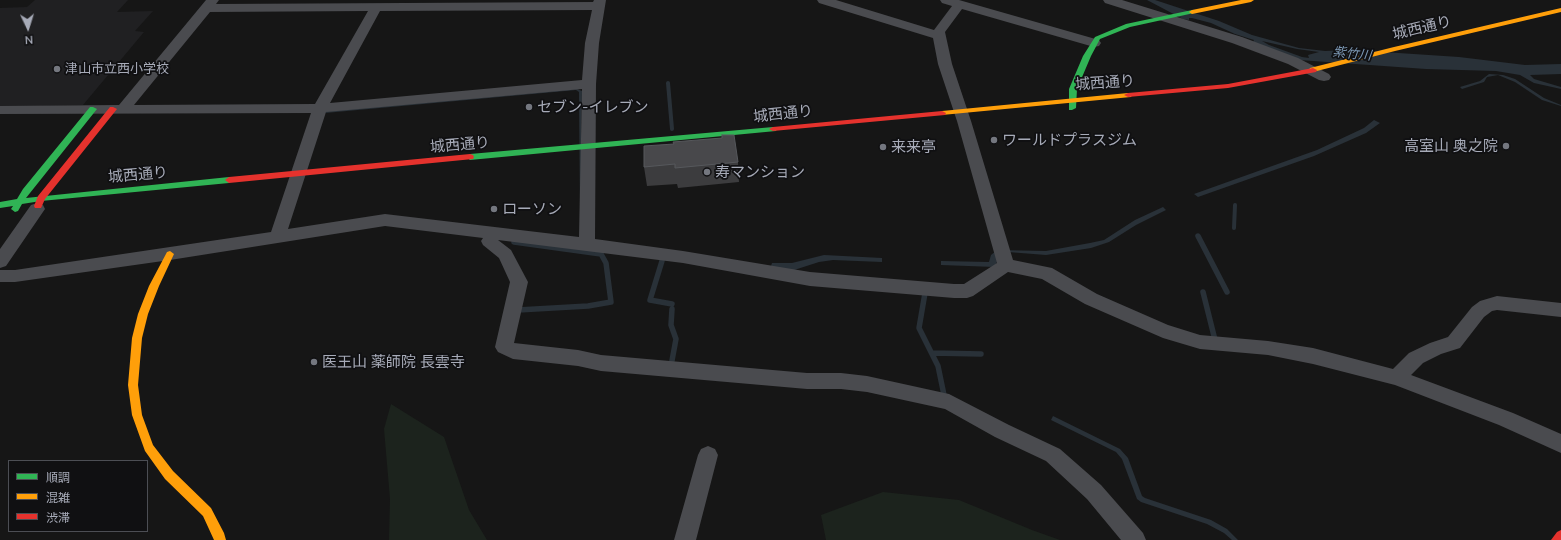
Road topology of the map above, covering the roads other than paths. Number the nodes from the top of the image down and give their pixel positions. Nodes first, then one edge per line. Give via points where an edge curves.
1 (823, 0) edge
2 (946, 0) edge
3 (1109, 0) edge
4 (1249, 0) edge
5 (599, 3) edge
6 (210, 4) edge
7 (959, 4) junction
8 (376, 7) junction
9 (1561, 10) edge
10 (1167, 17) junction
11 (939, 36) junction
12 (1094, 43) junction
13 (1312, 75) junction
14 (1327, 77) dead end
15 (589, 84) junction
16 (1267, 88) dead end
17 (1206, 97) dead end
18 (1160, 102) dead end
19 (1072, 104) junction
20 (320, 108) junction
21 (93, 109) junction
22 (118, 109) junction
23 (0, 110) edge
24 (963, 118) junction
25 (987, 118) dead end
26 (589, 154) junction
27 (297, 182) junction
28 (18, 202) junction
29 (0, 205) edge
30 (41, 205) junction
31 (495, 232) junction
32 (277, 238) junction
33 (587, 244) junction
34 (170, 254) junction
35 (0, 262) edge
36 (1006, 265) junction
37 (0, 276) edge
38 (1561, 310) edge
39 (1397, 378) junction
40 (1561, 444) edge
41 (708, 454) dead end
42 (1561, 536) edge
43 (220, 540) edge
44 (685, 540) edge
45 (1135, 540) edge
46 (1557, 540) edge

1 - 11 street
2 - 7 street
3 - 10 street
4 - 10 main road
5 - 8 street
5 - 15 street via 592,41
6 - 8 street
6 - 22 street
7 - 11 street via 939,32
7 - 12 street
8 - 20 street
9 - 13 main road, 城西通り via 1394,49 1333,65
10 - 12 main road via 1128,25 1097,38
10 - 13 street via 1293,61
11 - 24 street via 945,64
12 - 19 main road via 1074,84
13 - 14 street
13 - 19 main road, 城西通り
15 - 20 street
15 - 26 street
16 - 17 main road
18 - 19 main road, 城西通り
19 - 24 main road, 城西通り
19 - 25 main road, 城西通り
20 - 22 street
20 - 27 street
21 - 22 street
21 - 23 street
21 - 28 main road
22 - 30 main road
24 - 26 main road, 城西通り
24 - 36 street
26 - 27 main road, 城西通り
26 - 33 street
27 - 30 main road, 城西通り
27 - 32 street
28 - 29 main road, 城西通り
28 - 30 main road, 城西通り
28 - 30 main road, 城西通り via 9,214
30 - 35 street
31 - 32 street via 385,220
31 - 33 street
31 - 45 street via 489,241 505,254 519,282 504,347 513,351 601,363 867,384 949,402 1053,455 1094,492
32 - 34 street
33 - 36 street via 683,257 810,279 954,291 967,291
34 - 37 street
34 - 43 main road via 142,314 137,338 134,385 137,415 149,448 169,476 207,512
36 - 39 street via 1046,273 1098,302 1163,331 1200,342 1268,348 1313,356
38 - 39 street via 1497,303 1486,306 1478,312 1454,343 1416,358
39 - 40 street via 1506,419
41 - 44 street
42 - 46 main road

